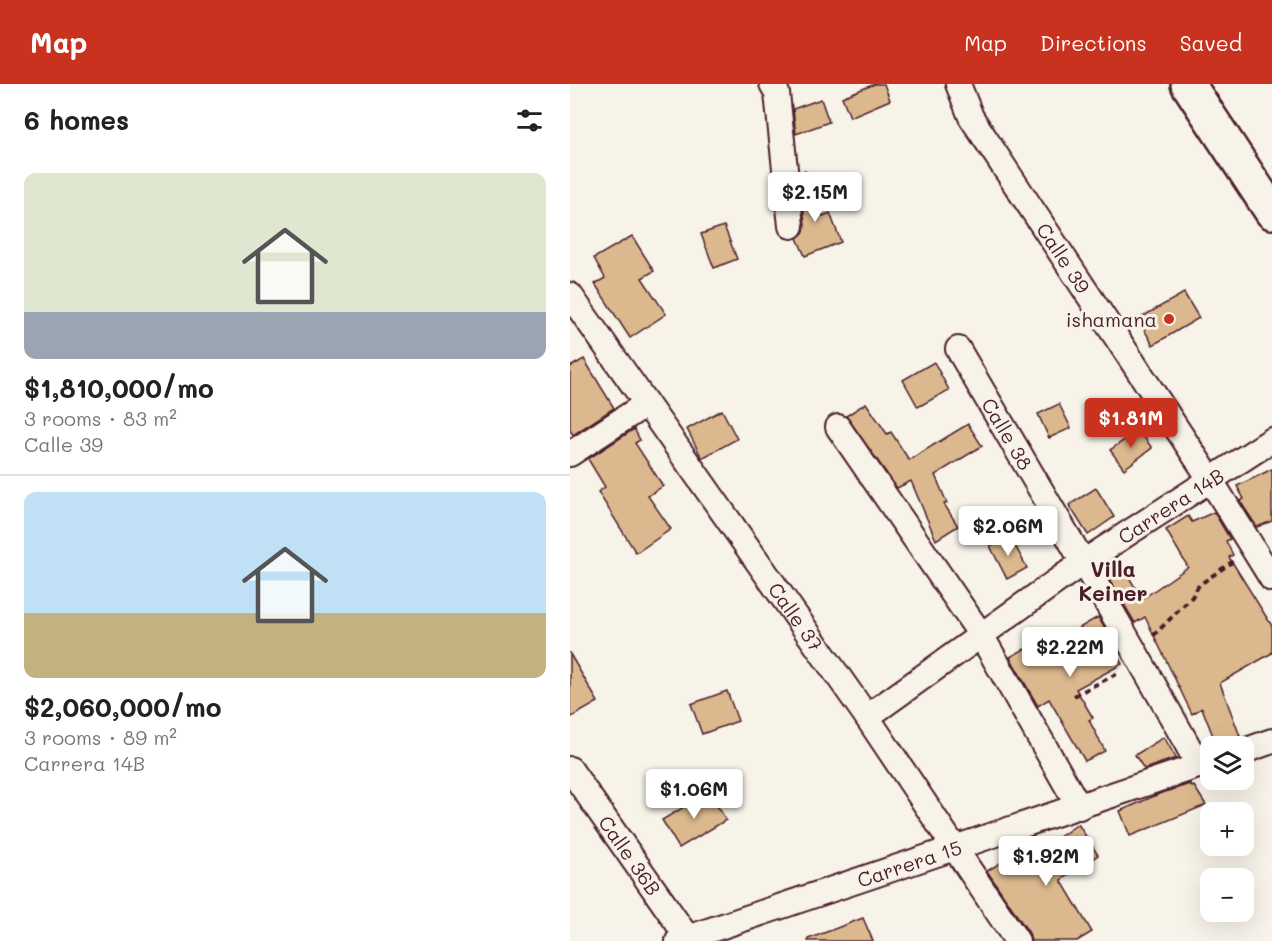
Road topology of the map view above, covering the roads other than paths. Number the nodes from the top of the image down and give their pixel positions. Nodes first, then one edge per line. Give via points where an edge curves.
1 (772, 84) edge
2 (958, 84) edge
3 (1188, 84) edge
4 (1272, 212) edge
5 (791, 226) dead end
6 (570, 295) edge
7 (958, 349) dead end
8 (646, 404) junction
9 (838, 427) dead end
10 (1272, 440) edge
11 (570, 454) edge
12 (1210, 479) junction
13 (1082, 563) junction
14 (1272, 579) edge
15 (981, 635) junction
16 (867, 717) junction
17 (1272, 741) edge
18 (1254, 747) edge
19 (1200, 757) edge
20 (1200, 765) edge
21 (570, 769) edge
22 (1079, 807) junction
23 (957, 849) junction
24 (685, 940) edge
25 (1017, 941) edge

1 - 5 street via 777,93
2 - 12 street, Calle 39 via 971,117
3 - 4 street
6 - 8 street, Calle 37
7 - 13 street, Calle 38
8 - 11 street
8 - 16 street, Calle 37
9 - 15 street
10 - 12 street, Carrera 14B
12 - 13 street, Carrera 14B
12 - 14 street, Calle 39
13 - 15 street, Carrera 14B
13 - 19 street, Calle 38
15 - 16 street, Carrera 14B
15 - 22 street
16 - 23 street, Calle 37
17 - 18 street
20 - 22 street, Carrera 15
21 - 24 street, Calle 36B
22 - 23 street, Carrera 15
23 - 24 street, Carrera 15
23 - 25 street, Calle 37

